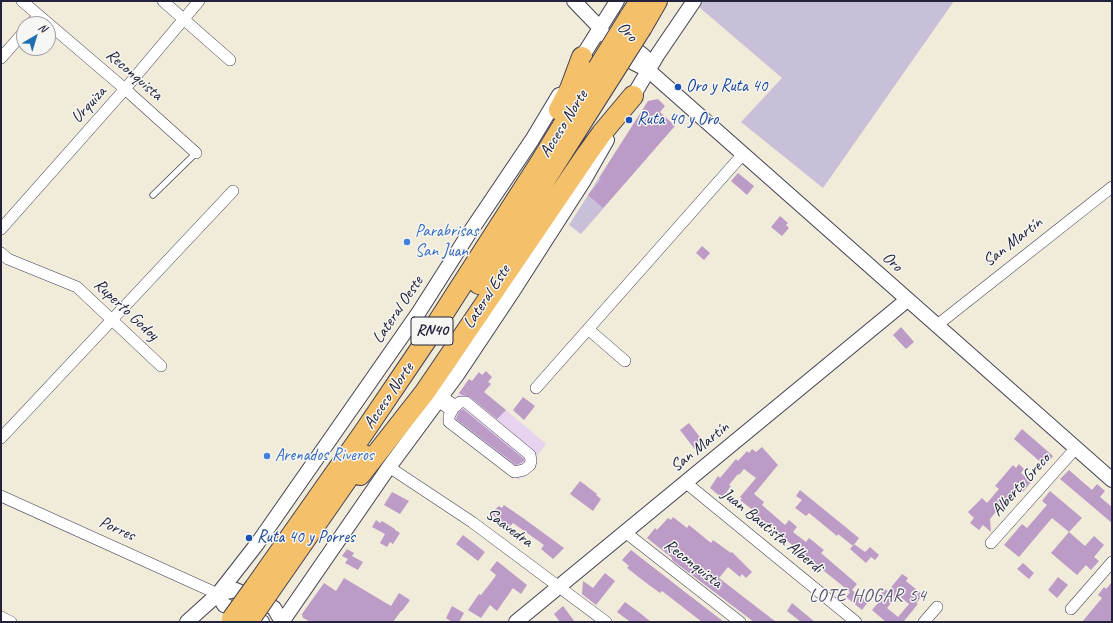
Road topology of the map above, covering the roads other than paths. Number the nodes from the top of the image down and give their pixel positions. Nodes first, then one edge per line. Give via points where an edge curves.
1 (22, 1) edge
2 (163, 1) edge
3 (199, 1) edge
4 (574, 1) edge
5 (617, 1) edge
6 (640, 1) edge
7 (657, 1) edge
8 (694, 1) edge
9 (31, 16) edge
10 (184, 19) junction
11 (635, 22) junction
12 (600, 28) junction
13 (56, 37) edge
14 (16, 41) edge
15 (1, 58) edge
16 (230, 60) dead end
17 (597, 67) junction
18 (648, 70) junction
19 (125, 89) junction
20 (633, 96) junction
21 (196, 153) joint
22 (743, 154) junction
23 (1112, 187) edge
24 (234, 190) dead end
25 (154, 195) dead end
26 (1, 230) edge
27 (1, 253) edge
28 (907, 300) junction
29 (112, 320) junction
30 (936, 326) junction
31 (588, 329) junction
32 (625, 361) dead end
33 (160, 366) dead end
34 (536, 388) dead end
35 (440, 398) junction
36 (1, 438) edge
37 (1075, 449) junction
38 (389, 467) junction
39 (1112, 480) edge
40 (685, 482) junction
41 (1, 496) edge
42 (625, 532) junction
43 (310, 535) junction
44 (991, 543) dead end
45 (1112, 562) edge
46 (560, 586) junction
47 (261, 590) junction
48 (218, 594) junction
49 (937, 607) dead end
50 (1071, 609) dead end
51 (1, 617) edge
52 (236, 621) edge
53 (11, 622) edge
54 (187, 622) edge
55 (262, 622) edge
56 (282, 622) edge
57 (516, 622) edge
58 (606, 622) edge
59 (740, 622) edge
60 (856, 622) edge
61 (924, 622) edge

1 - 9 street, Reconquista
2 - 10 street
3 - 10 street, Urquiza
4 - 12 street, Oro
5 - 12 street, Lateral Oeste
6 - 11 highway, Acceso Norte / RN40
7 - 11 highway, Acceso Norte / RN40
8 - 18 street, Lateral Este
10 - 16 street
10 - 19 street, Urquiza
11 - 17 highway, Acceso Norte / RN40, bridge
12 - 17 street, Lateral Oeste
12 - 18 street, Oro via 606,39 634,63
13 - 19 street, Reconquista
14 - 15 street
17 - 43 highway, Acceso Norte / RN40 via 552,171 438,348
17 - 47 highway, Acceso Norte / RN40 via 536,169 423,345 326,486
17 - 48 street, Lateral Oeste via 532,140 419,312 257,544
18 - 20 street, Lateral Este
18 - 22 street, Oro
19 - 21 street, Reconquista
19 - 26 street, Urquiza
20 - 35 street, Lateral Este via 583,182
20 - 43 highway via 587,154 425,392
21 - 25 lane
22 - 28 street, Oro
22 - 31 street
23 - 30 street, San Martín
24 - 29 street
27 - 29 street, Ruperto Godoy via 8,259 77,288
28 - 30 street, Oro
28 - 40 street, San Martín
29 - 33 street, Ruperto Godoy
29 - 36 street
30 - 37 street, Oro
31 - 32 street
31 - 34 street
35 - 35 street via 452,411 449,422 514,472 524,470 530,465 530,455 466,402 460,402 456,406
35 - 38 street, Lateral Este
37 - 39 street, Oro
37 - 44 street, Alberto Greco
38 - 46 street, Saavedra via 472,522
38 - 56 street, Lateral Este
40 - 42 street, San Martín
40 - 60 street, Juan Bautista Alberdi
41 - 48 street, Porres
42 - 46 street, San Martín
42 - 59 street, Reconquista
43 - 47 highway, Acceso Norte / RN40
45 - 50 street
46 - 57 street, San Martín
46 - 58 street, Saavedra
47 - 52 highway, Acceso Norte / RN40, bridge
48 - 54 street, Lateral Oeste
48 - 55 street, Porres via 224,605
48 - 56 street via 236,590 274,608
49 - 61 street
51 - 53 street

